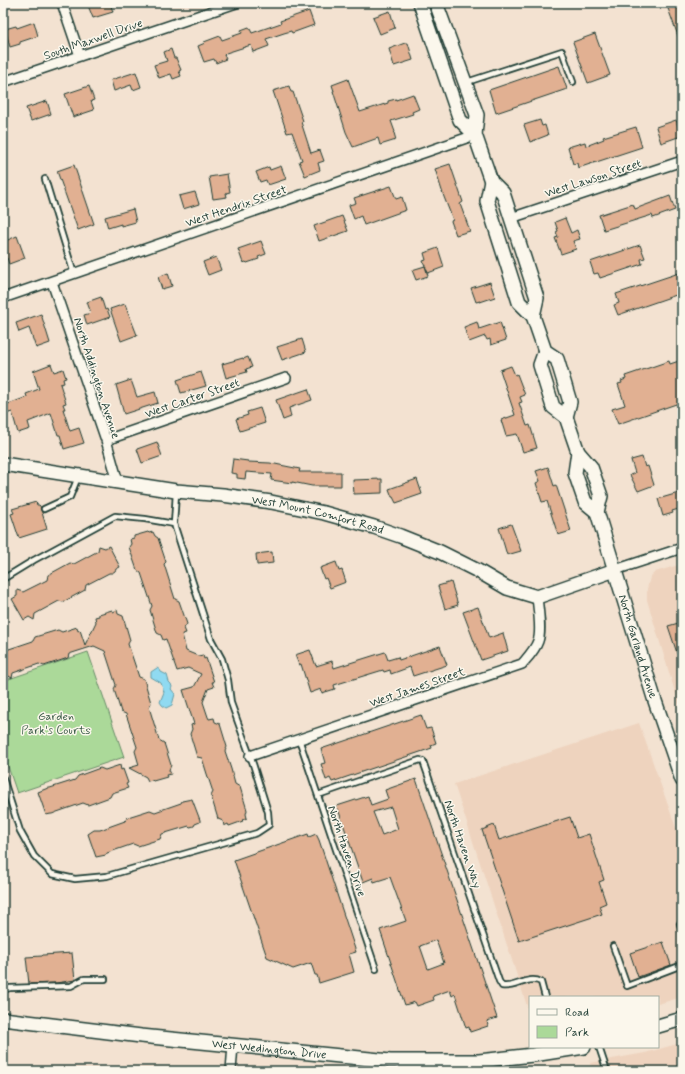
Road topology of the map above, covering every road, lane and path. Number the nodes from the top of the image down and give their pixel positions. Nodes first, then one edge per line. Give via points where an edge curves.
1 (62, 3) edge
2 (236, 3) edge
3 (420, 3) edge
4 (436, 3) edge
5 (80, 56) junction
6 (3, 82) edge
7 (466, 82) junction
8 (573, 82) dead end
9 (475, 135) junction
10 (682, 161) edge
11 (45, 179) dead end
12 (491, 181) junction
13 (512, 218) junction
14 (74, 274) junction
15 (52, 282) junction
16 (3, 298) edge
17 (533, 316) junction
18 (545, 351) junction
19 (286, 378) dead end
20 (566, 418) junction
21 (106, 440) junction
22 (3, 464) edge
23 (79, 476) junction
24 (118, 482) junction
25 (176, 491) junction
26 (44, 509) dead end
27 (174, 524) junction
28 (682, 548) edge
29 (615, 570) junction
30 (3, 579) edge
31 (537, 596) junction
32 (299, 739) junction
33 (250, 756) junction
34 (3, 778) edge
35 (682, 780) edge
36 (318, 795) junction
37 (678, 872) dead end
38 (682, 874) edge
39 (680, 924) dead end
40 (682, 931) edge
41 (613, 946) dead end
42 (682, 965) edge
43 (376, 969) dead end
44 (105, 980) dead end
45 (3, 990) edge
46 (545, 996) edge
47 (3, 1019) edge
48 (682, 1019) edge
49 (659, 1026) edge
50 (233, 1045) junction
51 (572, 1048) edge
52 (599, 1048) edge
53 (559, 1049) edge
54 (481, 1066) edge
55 (232, 1071) edge
56 (607, 1071) edge

1 - 5 street
2 - 5 street, South Maxwell Drive
3 - 9 main road, North Garland Avenue via 460,120
4 - 7 main road, North Garland Avenue
5 - 6 street, South Maxwell Drive
7 - 8 lane via 562,51
7 - 9 main road, North Garland Avenue via 477,115
9 - 12 main road, North Garland Avenue
9 - 14 street, West Hendrix Street
10 - 13 street, West Lawson Street
11 - 14 lane
12 - 13 main road, North Garland Avenue via 503,193
12 - 17 main road, North Garland Avenue via 487,201 520,302
13 - 17 main road, North Garland Avenue via 537,298
14 - 15 street, West Hendrix Street
15 - 16 street, West Hendrix Street
15 - 21 street, North Addington Avenue
17 - 18 main road, North Garland Avenue
18 - 20 main road, North Garland Avenue via 557,359 570,402
18 - 20 main road, North Garland Avenue via 540,365 553,407
19 - 21 street, West Carter Street
20 - 29 main road, North Garland Avenue via 578,452 591,466 601,496 597,512
21 - 24 street, North Addington Avenue
22 - 23 main road, West Mount Comfort Road
23 - 24 main road, West Mount Comfort Road
23 - 26 lane via 70,496
24 - 25 main road, West Mount Comfort Road
25 - 27 lane
25 - 31 main road, West Mount Comfort Road via 271,502 356,522 440,552 507,588
27 - 30 lane via 115,516
27 - 33 lane via 211,639 222,659 231,703
28 - 29 street
29 - 31 main road
29 - 35 main road, North Garland Avenue
31 - 32 street, West James Street via 538,640 522,664
32 - 33 street, West James Street
32 - 36 lane, North Haven Drive
33 - 34 lane via 268,812 269,825 257,833 106,876 75,879 52,874 34,856 20,831
36 - 43 lane, North Haven Drive
36 - 46 lane, North Haven Way via 423,761 502,986 508,987 536,980 540,982
37 - 38 path
39 - 40 lane
41 - 42 lane via 627,986
44 - 45 lane via 84,979 70,986
47 - 50 main road, West Wedington Drive
48 - 49 main road
50 - 54 main road, West Wedington Drive
50 - 55 street
51 - 53 main road, West Wedington Drive
52 - 56 lane
53 - 54 main road, West Wedington Drive

